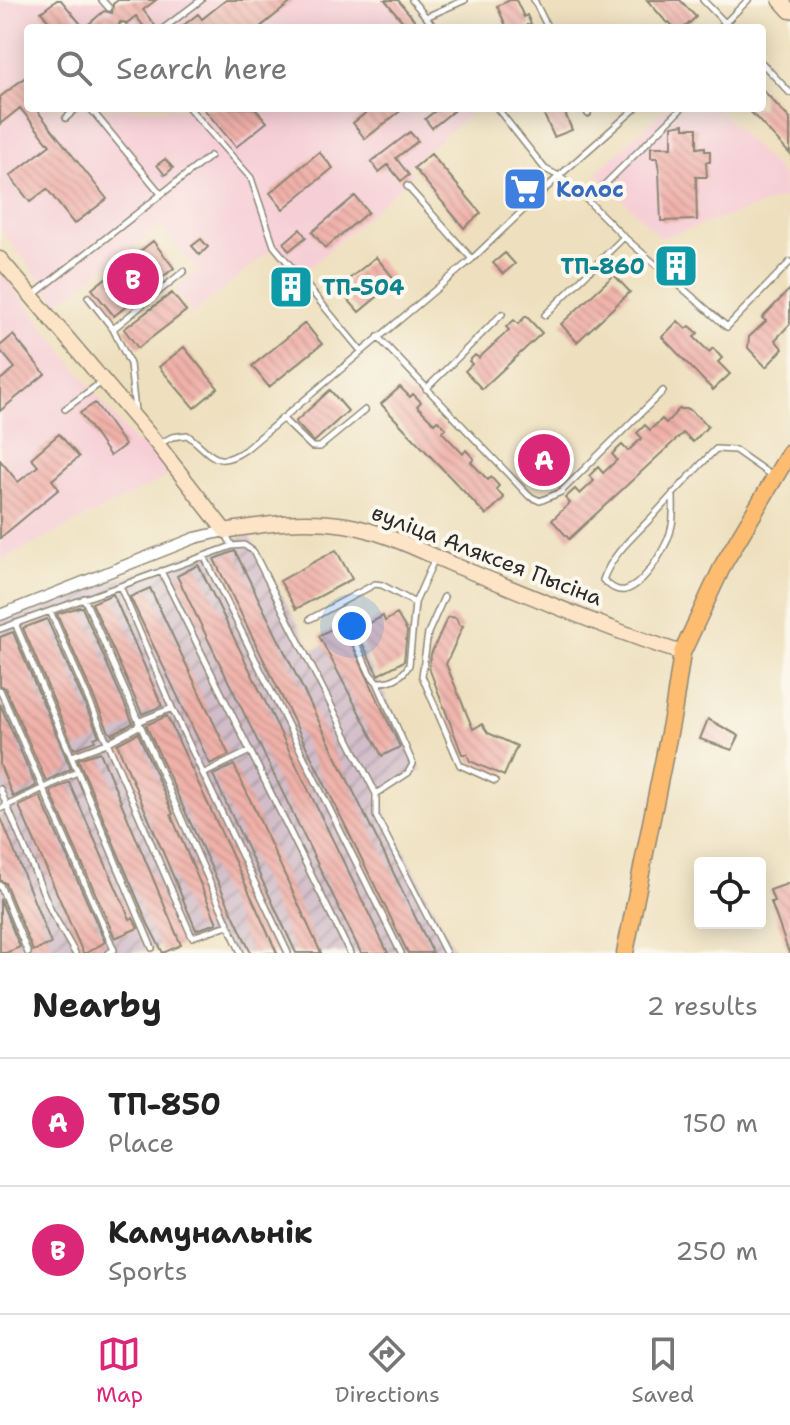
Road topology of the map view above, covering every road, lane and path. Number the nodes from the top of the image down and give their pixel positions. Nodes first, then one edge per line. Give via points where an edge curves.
1 (102, 0) edge
2 (201, 0) edge
3 (412, 0) edge
4 (465, 0) edge
5 (534, 0) edge
6 (703, 0) edge
7 (748, 0) edge
8 (780, 0) edge
9 (109, 8) dead end
10 (790, 11) edge
11 (426, 17) junction
12 (169, 24) edge
13 (432, 24) edge
14 (546, 24) edge
15 (727, 24) edge
16 (729, 24) edge
17 (766, 67) edge
18 (790, 93) edge
19 (73, 112) edge
20 (93, 112) edge
21 (193, 112) edge
22 (500, 112) edge
23 (631, 112) edge
24 (678, 112) edge
25 (66, 118) dead end
26 (210, 156) dead end
27 (559, 176) junction
28 (407, 186) dead end
29 (161, 194) junction
30 (588, 201) junction
31 (624, 237) junction
32 (0, 259) edge
33 (472, 259) junction
34 (790, 262) edge
35 (184, 271) dead end
36 (32, 296) junction
37 (88, 297) dead end
38 (502, 314) dead end
39 (545, 315) dead end
40 (113, 329) junction
41 (378, 337) junction
42 (361, 351) junction
43 (104, 380) junction
44 (426, 389) junction
45 (663, 391) dead end
46 (65, 409) dead end
47 (365, 410) dead end
48 (282, 418) junction
49 (136, 419) junction
50 (158, 445) junction
51 (790, 452) edge
52 (773, 476) junction
53 (673, 493) junction
54 (225, 531) junction
55 (232, 546) junction
56 (204, 556) junction
57 (436, 557) junction
58 (161, 571) junction
59 (120, 586) junction
60 (444, 597) dead end
61 (84, 598) junction
62 (415, 603) junction
63 (50, 611) junction
64 (0, 615) edge
65 (310, 619) dead end
66 (15, 623) junction
67 (0, 629) edge
68 (356, 643) dead end
69 (682, 653) junction
70 (377, 682) junction
71 (0, 690) edge
72 (172, 708) junction
73 (138, 725) junction
74 (107, 743) junction
75 (250, 751) junction
76 (72, 756) junction
77 (77, 772) junction
78 (203, 774) junction
79 (495, 781) dead end
80 (0, 789) edge
81 (43, 789) junction
82 (376, 794) junction
83 (3, 808) edge
84 (0, 885) edge
85 (228, 925) junction
86 (152, 948) dead end
87 (28, 953) edge
88 (75, 953) edge
89 (109, 953) edge
90 (241, 953) edge
91 (288, 953) edge
92 (350, 953) edge
93 (401, 953) edge
94 (446, 953) edge
95 (625, 953) edge

1 - 9 lane
2 - 12 lane
3 - 11 lane
4 - 11 lane
5 - 14 lane
6 - 15 lane
7 - 16 lane
8 - 10 main road
11 - 13 lane
17 - 18 lane
19 - 25 lane
20 - 29 lane
21 - 42 lane via 251,178 274,246
22 - 27 lane via 545,169
23 - 27 lane
24 - 30 lane
26 - 29 lane
27 - 30 lane
27 - 33 lane
28 - 33 lane
29 - 36 lane
30 - 31 lane
31 - 34 lane via 727,327
31 - 39 lane
32 - 36 main road
33 - 41 lane
35 - 40 lane
36 - 43 main road
37 - 40 lane
38 - 44 lane
40 - 49 lane via 130,364
41 - 42 lane
41 - 44 lane
42 - 48 lane
43 - 46 lane
43 - 49 main road
44 - 45 lane via 529,496 540,501 561,492
47 - 48 lane via 320,447 312,447
48 - 50 lane via 231,459 220,460 187,435
49 - 50 main road
50 - 54 main road
51 - 52 main road
52 - 53 lane via 735,450 716,449
52 - 69 main road
53 - 53 lane via 607,567 603,580 615,590 636,584 664,548 672,525
54 - 55 lane
54 - 57 main road, вуліца Аляксея Пысіна via 288,520 344,525 384,534
54 - 64 street, вуліца Аляксея Пысіна
55 - 56 lane
55 - 82 lane via 253,551
56 - 58 lane
56 - 93 lane
57 - 62 lane
57 - 69 main road, вуліца Аляксея Пысіна
58 - 59 lane
58 - 75 lane
59 - 61 lane
59 - 72 lane
60 - 79 lane via 428,633 422,676 460,765
61 - 63 lane
61 - 73 lane
62 - 65 lane via 375,584
62 - 70 lane via 409,665 405,673
63 - 66 lane
63 - 74 lane
66 - 67 lane
66 - 76 lane
68 - 70 lane
69 - 95 main road
70 - 82 lane via 413,764
71 - 81 lane
72 - 73 lane
72 - 78 lane
73 - 74 lane
73 - 85 lane
74 - 76 lane
74 - 85 lane via 192,937
75 - 78 lane
75 - 92 lane
76 - 77 lane
77 - 81 lane
77 - 86 lane
78 - 91 lane
80 - 83 lane
81 - 83 lane
81 - 89 lane via 114,950
82 - 94 lane via 376,816
83 - 88 lane
84 - 87 lane
85 - 90 lane

